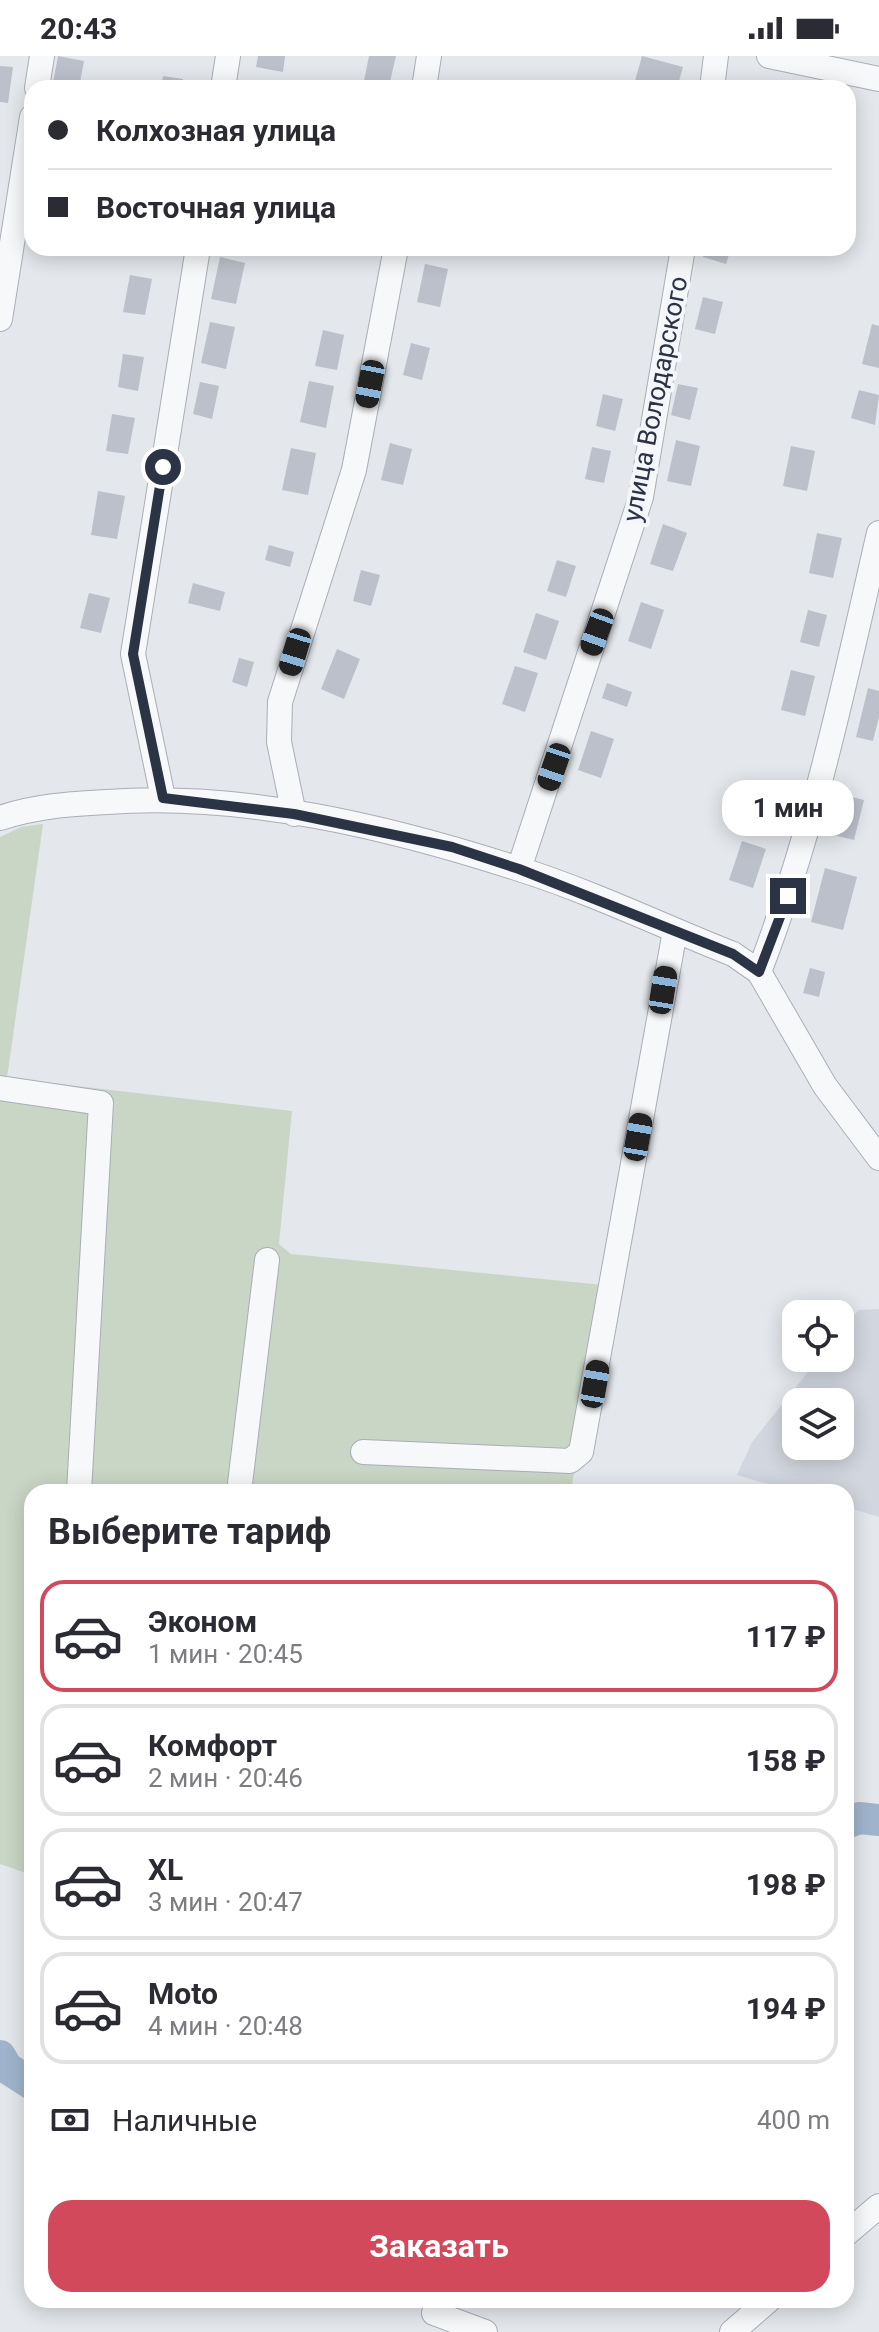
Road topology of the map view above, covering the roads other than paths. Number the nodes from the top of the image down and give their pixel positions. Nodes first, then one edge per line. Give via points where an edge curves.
1 (42, 56) edge
2 (228, 56) edge
3 (429, 56) edge
4 (716, 56) edge
5 (769, 56) edge
6 (879, 79) edge
7 (38, 80) edge
8 (224, 80) edge
9 (425, 80) edge
10 (713, 80) edge
11 (24, 168) edge
12 (197, 256) edge
13 (394, 256) edge
14 (682, 256) edge
15 (0, 319) edge
16 (879, 533) edge
17 (163, 798) junction
18 (294, 814) junction
19 (0, 818) edge
20 (519, 869) junction
21 (675, 931) junction
22 (759, 972) junction
23 (0, 1088) edge
24 (879, 1158) edge
25 (267, 1260) dead end
26 (363, 1452) dead end
27 (79, 1484) edge
28 (240, 1484) edge
29 (879, 2206) edge
30 (854, 2227) edge
31 (760, 2308) edge
32 (434, 2313) dead end
33 (485, 2332) edge
34 (732, 2332) edge

1 - 7 street
2 - 8 street
3 - 9 street
4 - 10 street
5 - 6 street
11 - 15 street
12 - 17 street via 133,654
13 - 18 street via 354,470 280,702 279,742
14 - 20 street, улица Володарского via 641,497
16 - 22 street via 809,823
17 - 18 street
17 - 19 street via 33,807
18 - 20 street via 452,847
20 - 21 street
21 - 22 street via 733,954
21 - 26 street via 581,1452 570,1461
22 - 24 street via 825,1086
23 - 27 street via 101,1103
25 - 28 street
29 - 30 street
31 - 34 street
32 - 33 street

